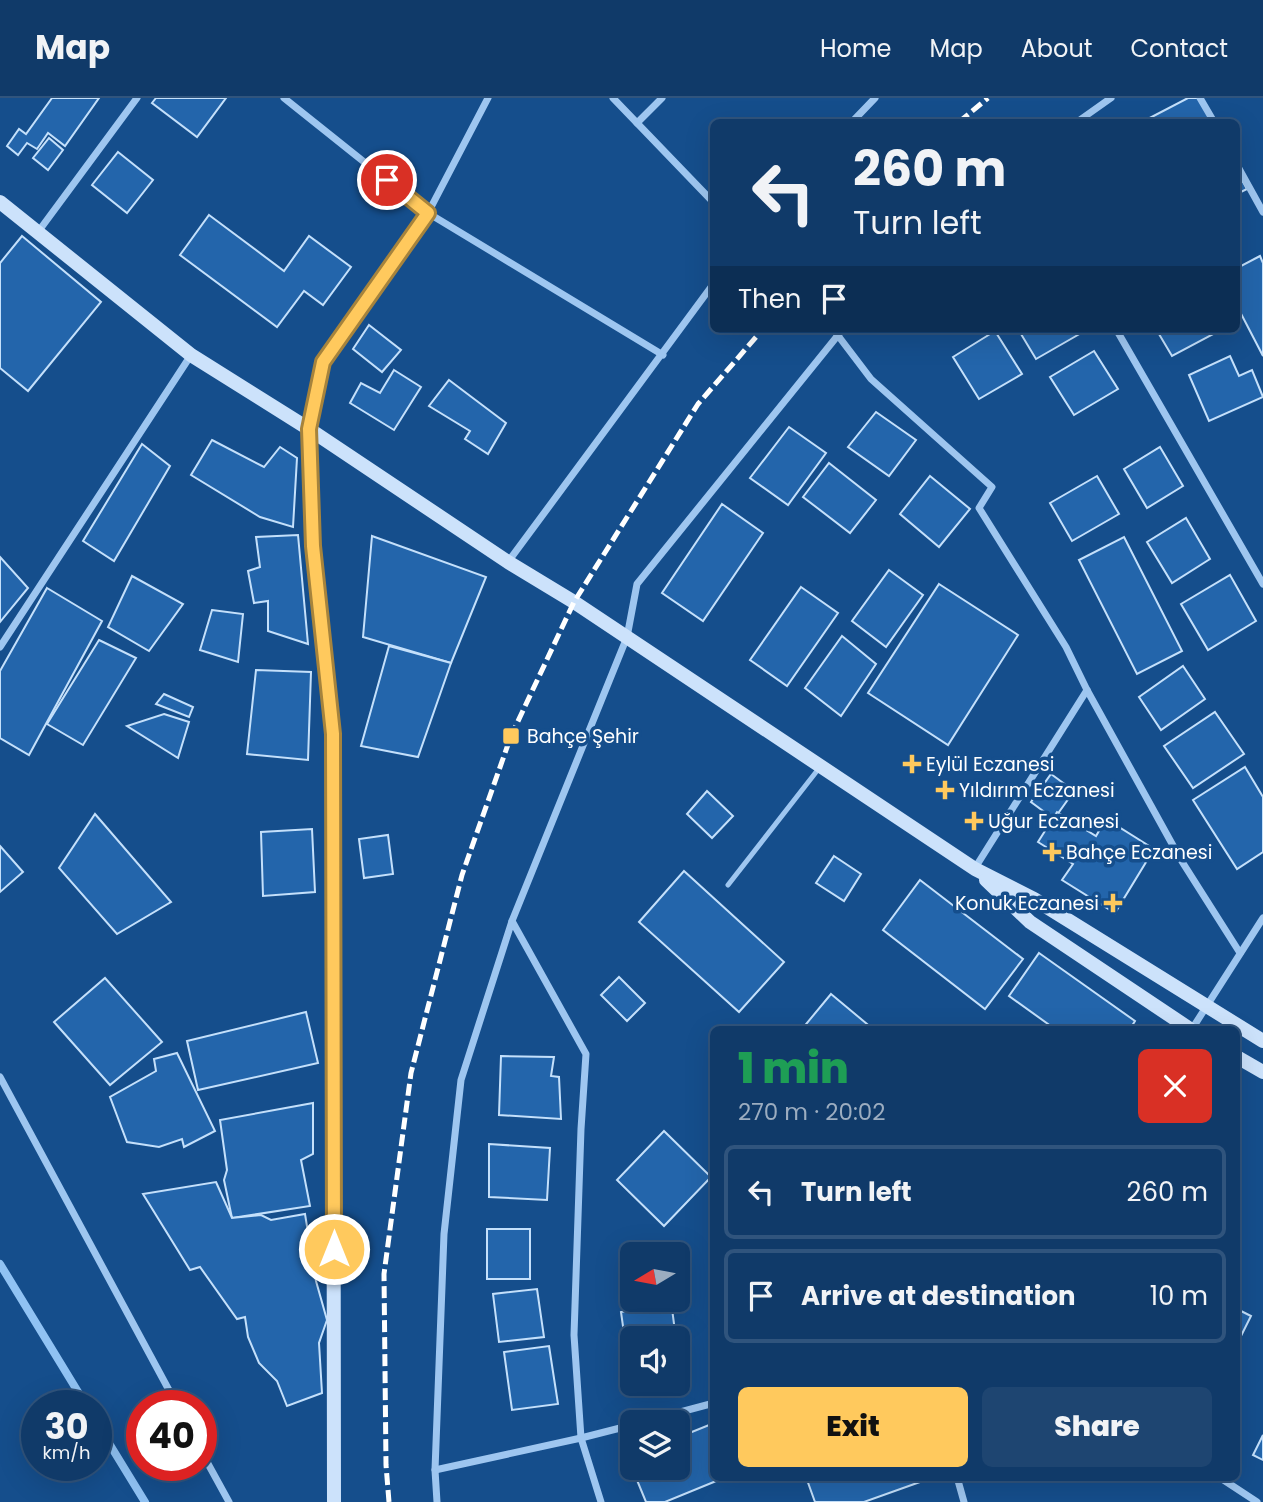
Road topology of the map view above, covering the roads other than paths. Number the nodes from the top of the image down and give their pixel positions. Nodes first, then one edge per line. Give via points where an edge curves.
1 (137, 98) edge
2 (284, 98) edge
3 (488, 98) edge
4 (613, 98) edge
5 (662, 98) edge
6 (875, 98) edge
7 (1111, 98) edge
8 (1200, 98) edge
9 (855, 119) edge
10 (1081, 119) edge
11 (1212, 119) edge
12 (637, 123) junction
13 (1240, 170) edge
14 (710, 199) edge
15 (0, 202) edge
16 (1263, 212) edge
17 (428, 213) junction
18 (38, 232) junction
19 (710, 289) edge
20 (836, 333) edge
21 (839, 333) edge
22 (1118, 333) edge
23 (191, 355) junction
24 (663, 355) junction
25 (309, 429) junction
26 (508, 562) junction
27 (1263, 584) edge
28 (627, 637) junction
29 (0, 646) edge
30 (1087, 690) junction
31 (820, 767) junction
32 (975, 869) junction
33 (728, 886) dead end
34 (1263, 918) edge
35 (512, 921) junction
36 (1240, 953) junction
37 (1207, 1006) junction
38 (1186, 1026) edge
39 (1193, 1026) edge
40 (1239, 1026) edge
41 (1240, 1027) edge
42 (1263, 1041) edge
43 (1240, 1059) edge
44 (1263, 1072) edge
45 (0, 1077) edge
46 (169, 1390) edge
47 (710, 1404) edge
48 (688, 1410) edge
49 (620, 1428) edge
50 (581, 1438) junction
51 (435, 1470) junction
52 (217, 1480) edge
53 (958, 1481) edge
54 (1225, 1481) edge
55 (229, 1502) edge
56 (334, 1502) edge
57 (438, 1502) edge
58 (601, 1502) edge
59 (964, 1502) edge
60 (1257, 1502) edge

1 - 18 street
2 - 17 street
3 - 17 street
4 - 12 street
5 - 12 street
6 - 9 street
7 - 10 street
8 - 11 street
12 - 14 street
13 - 16 street
15 - 18 street
17 - 24 street
17 - 25 street via 323,362
18 - 23 street
19 - 24 street
20 - 28 street via 637,584
21 - 30 street via 871,379 992,488 979,508 1066,647
22 - 27 street
23 - 25 street
23 - 29 street
24 - 26 street
25 - 26 street
25 - 56 street via 313,546 333,734
26 - 28 street
28 - 31 street
28 - 35 street
30 - 32 street
30 - 36 street via 1181,860
31 - 32 street
31 - 33 lane
32 - 37 street via 1034,899
32 - 38 street via 1030,922
34 - 36 street
35 - 50 street via 586,1054 574,1335
35 - 51 street via 461,1080 444,1234
36 - 37 street
37 - 39 street
37 - 40 street
41 - 42 street
43 - 44 street
45 - 46 street
47 - 48 street
49 - 50 street
50 - 51 street
50 - 58 street
51 - 57 street
52 - 55 street
53 - 59 street
54 - 60 street

